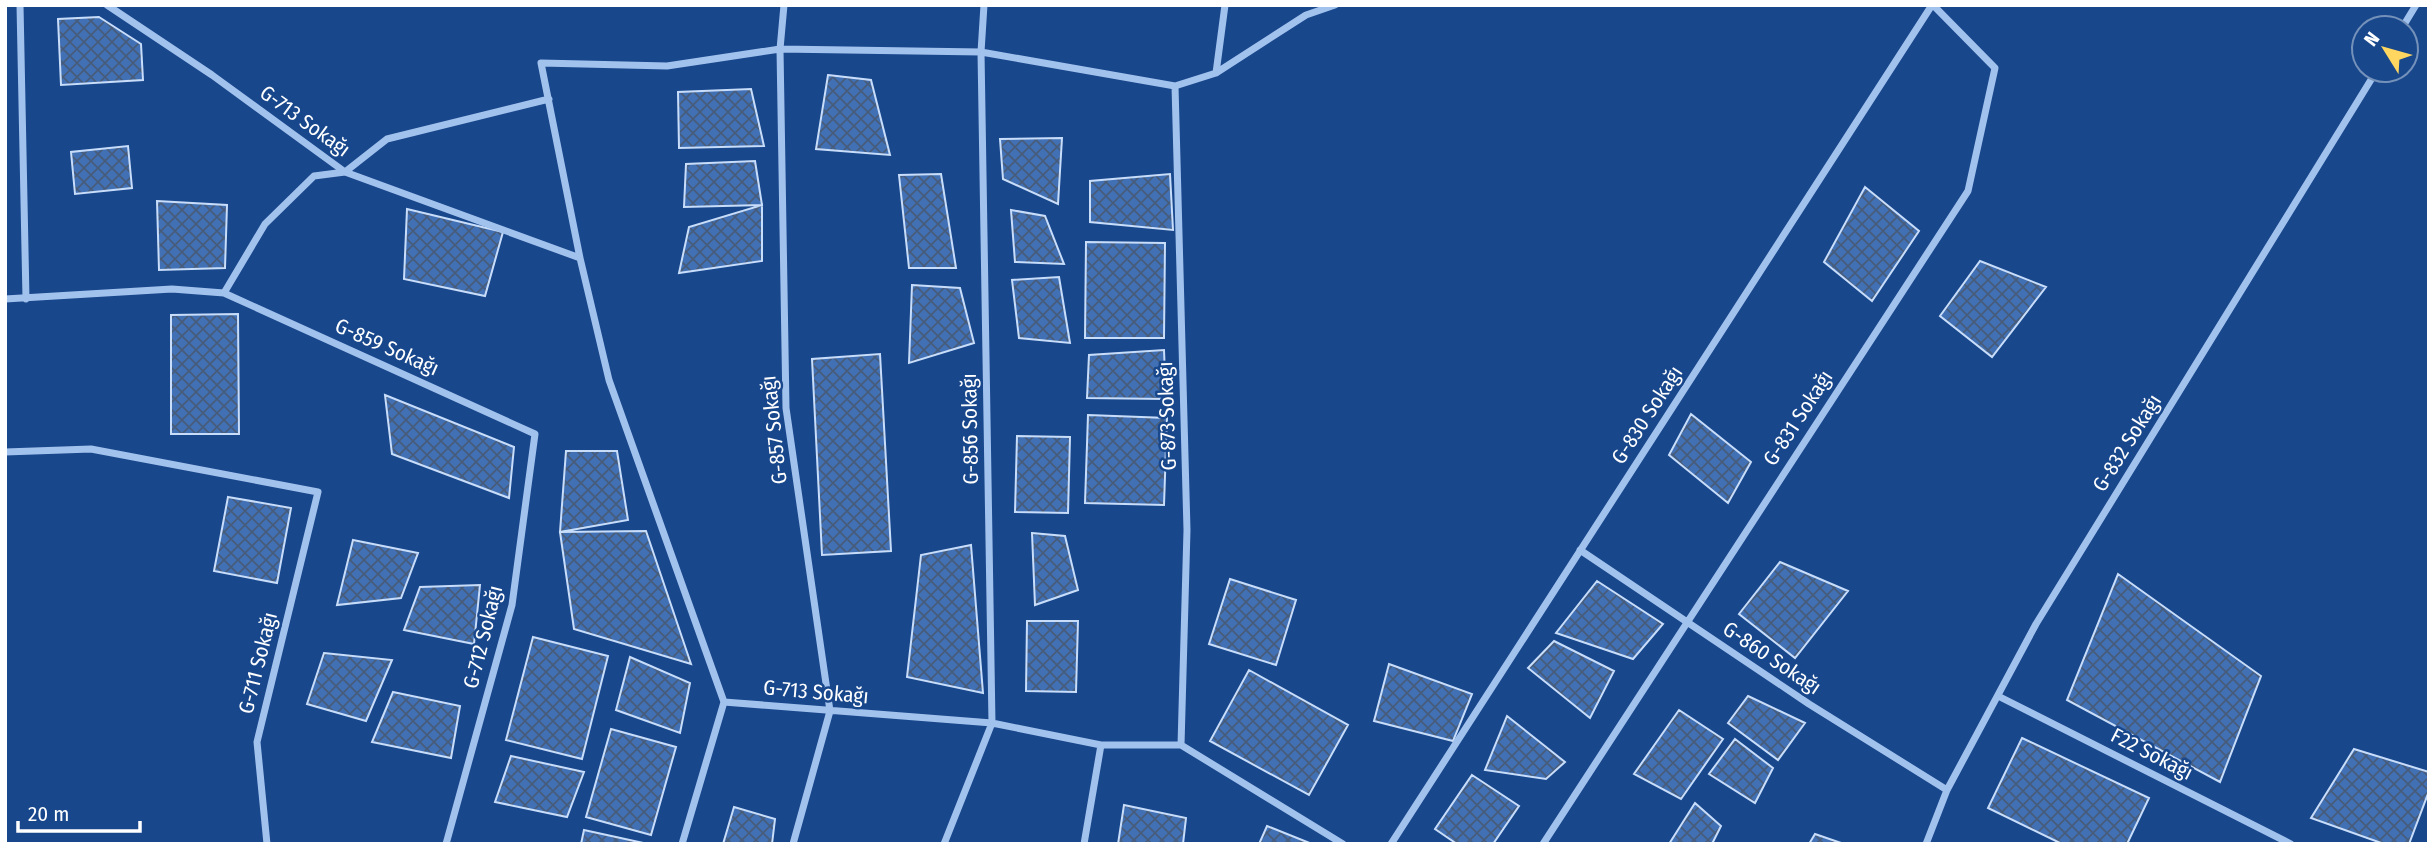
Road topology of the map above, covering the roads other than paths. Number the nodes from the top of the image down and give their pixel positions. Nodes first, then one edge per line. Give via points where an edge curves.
1 (20, 5) edge
2 (107, 5) edge
3 (784, 5) edge
4 (984, 5) edge
5 (1226, 5) edge
6 (1335, 5) edge
7 (1933, 5) edge
8 (780, 49) junction
9 (981, 52) junction
10 (1216, 73) junction
11 (2367, 84) edge
12 (1175, 86) junction
13 (549, 99) junction
14 (345, 172) junction
15 (580, 258) junction
16 (224, 293) junction
17 (5, 299) edge
18 (26, 299) junction
19 (535, 434) joint
20 (5, 452) edge
21 (1580, 550) junction
22 (1686, 621) junction
23 (1998, 696) junction
24 (723, 702) junction
25 (830, 711) junction
26 (992, 723) junction
27 (1181, 745) junction
28 (1101, 746) junction
29 (1947, 790) junction
30 (1546, 843) edge
31 (267, 844) edge
32 (446, 844) edge
33 (682, 844) edge
34 (793, 844) edge
35 (944, 844) edge
36 (1084, 844) edge
37 (1343, 844) edge
38 (1391, 844) edge
39 (1926, 844) edge
40 (2291, 844) edge

1 - 18 street
2 - 14 street, G-713 Sokağı
3 - 8 street, G-857 Sokağı
4 - 9 street, G-856 Sokağı
5 - 10 street
6 - 10 street via 1306,15
7 - 21 street, G-830 Sokağı
7 - 22 street, G-831 Sokağı via 1995,68 1968,191
8 - 9 street
8 - 13 street via 667,66 541,63
8 - 25 street, G-857 Sokağı via 786,408
9 - 12 street
9 - 26 street, G-856 Sokağı
10 - 12 street
11 - 23 street, G-832 Sokağı via 2036,624
12 - 27 street, G-873 Sokağı via 1187,530
13 - 14 street via 387,139
13 - 15 street
14 - 15 street, G-713 Sokağı
14 - 16 street via 314,176 265,224
15 - 24 street via 609,380
16 - 18 street, G-859 Sokağı via 172,289
16 - 19 street, G-859 Sokağı
17 - 18 street, G-859 Sokağı
19 - 32 street, G-712 Sokağı via 512,605
20 - 31 street, G-711 Sokağı via 91,449 318,492 257,742
21 - 22 street, G-860 Sokağı
21 - 38 street, G-830 Sokağı
22 - 29 street, G-860 Sokağı
22 - 30 street, G-831 Sokağı
23 - 29 street, G-832 Sokağı
23 - 40 street, F22 Sokağı
24 - 25 street, G-713 Sokağı
24 - 33 street
25 - 26 street, G-713 Sokağı
25 - 34 street, G-857 Sokağı
26 - 28 street, G-713 Sokağı
26 - 35 street, G-856 Sokağı
27 - 28 street, G-713 Sokağı
27 - 37 street
28 - 36 street
29 - 39 street, G-832 Sokağı

